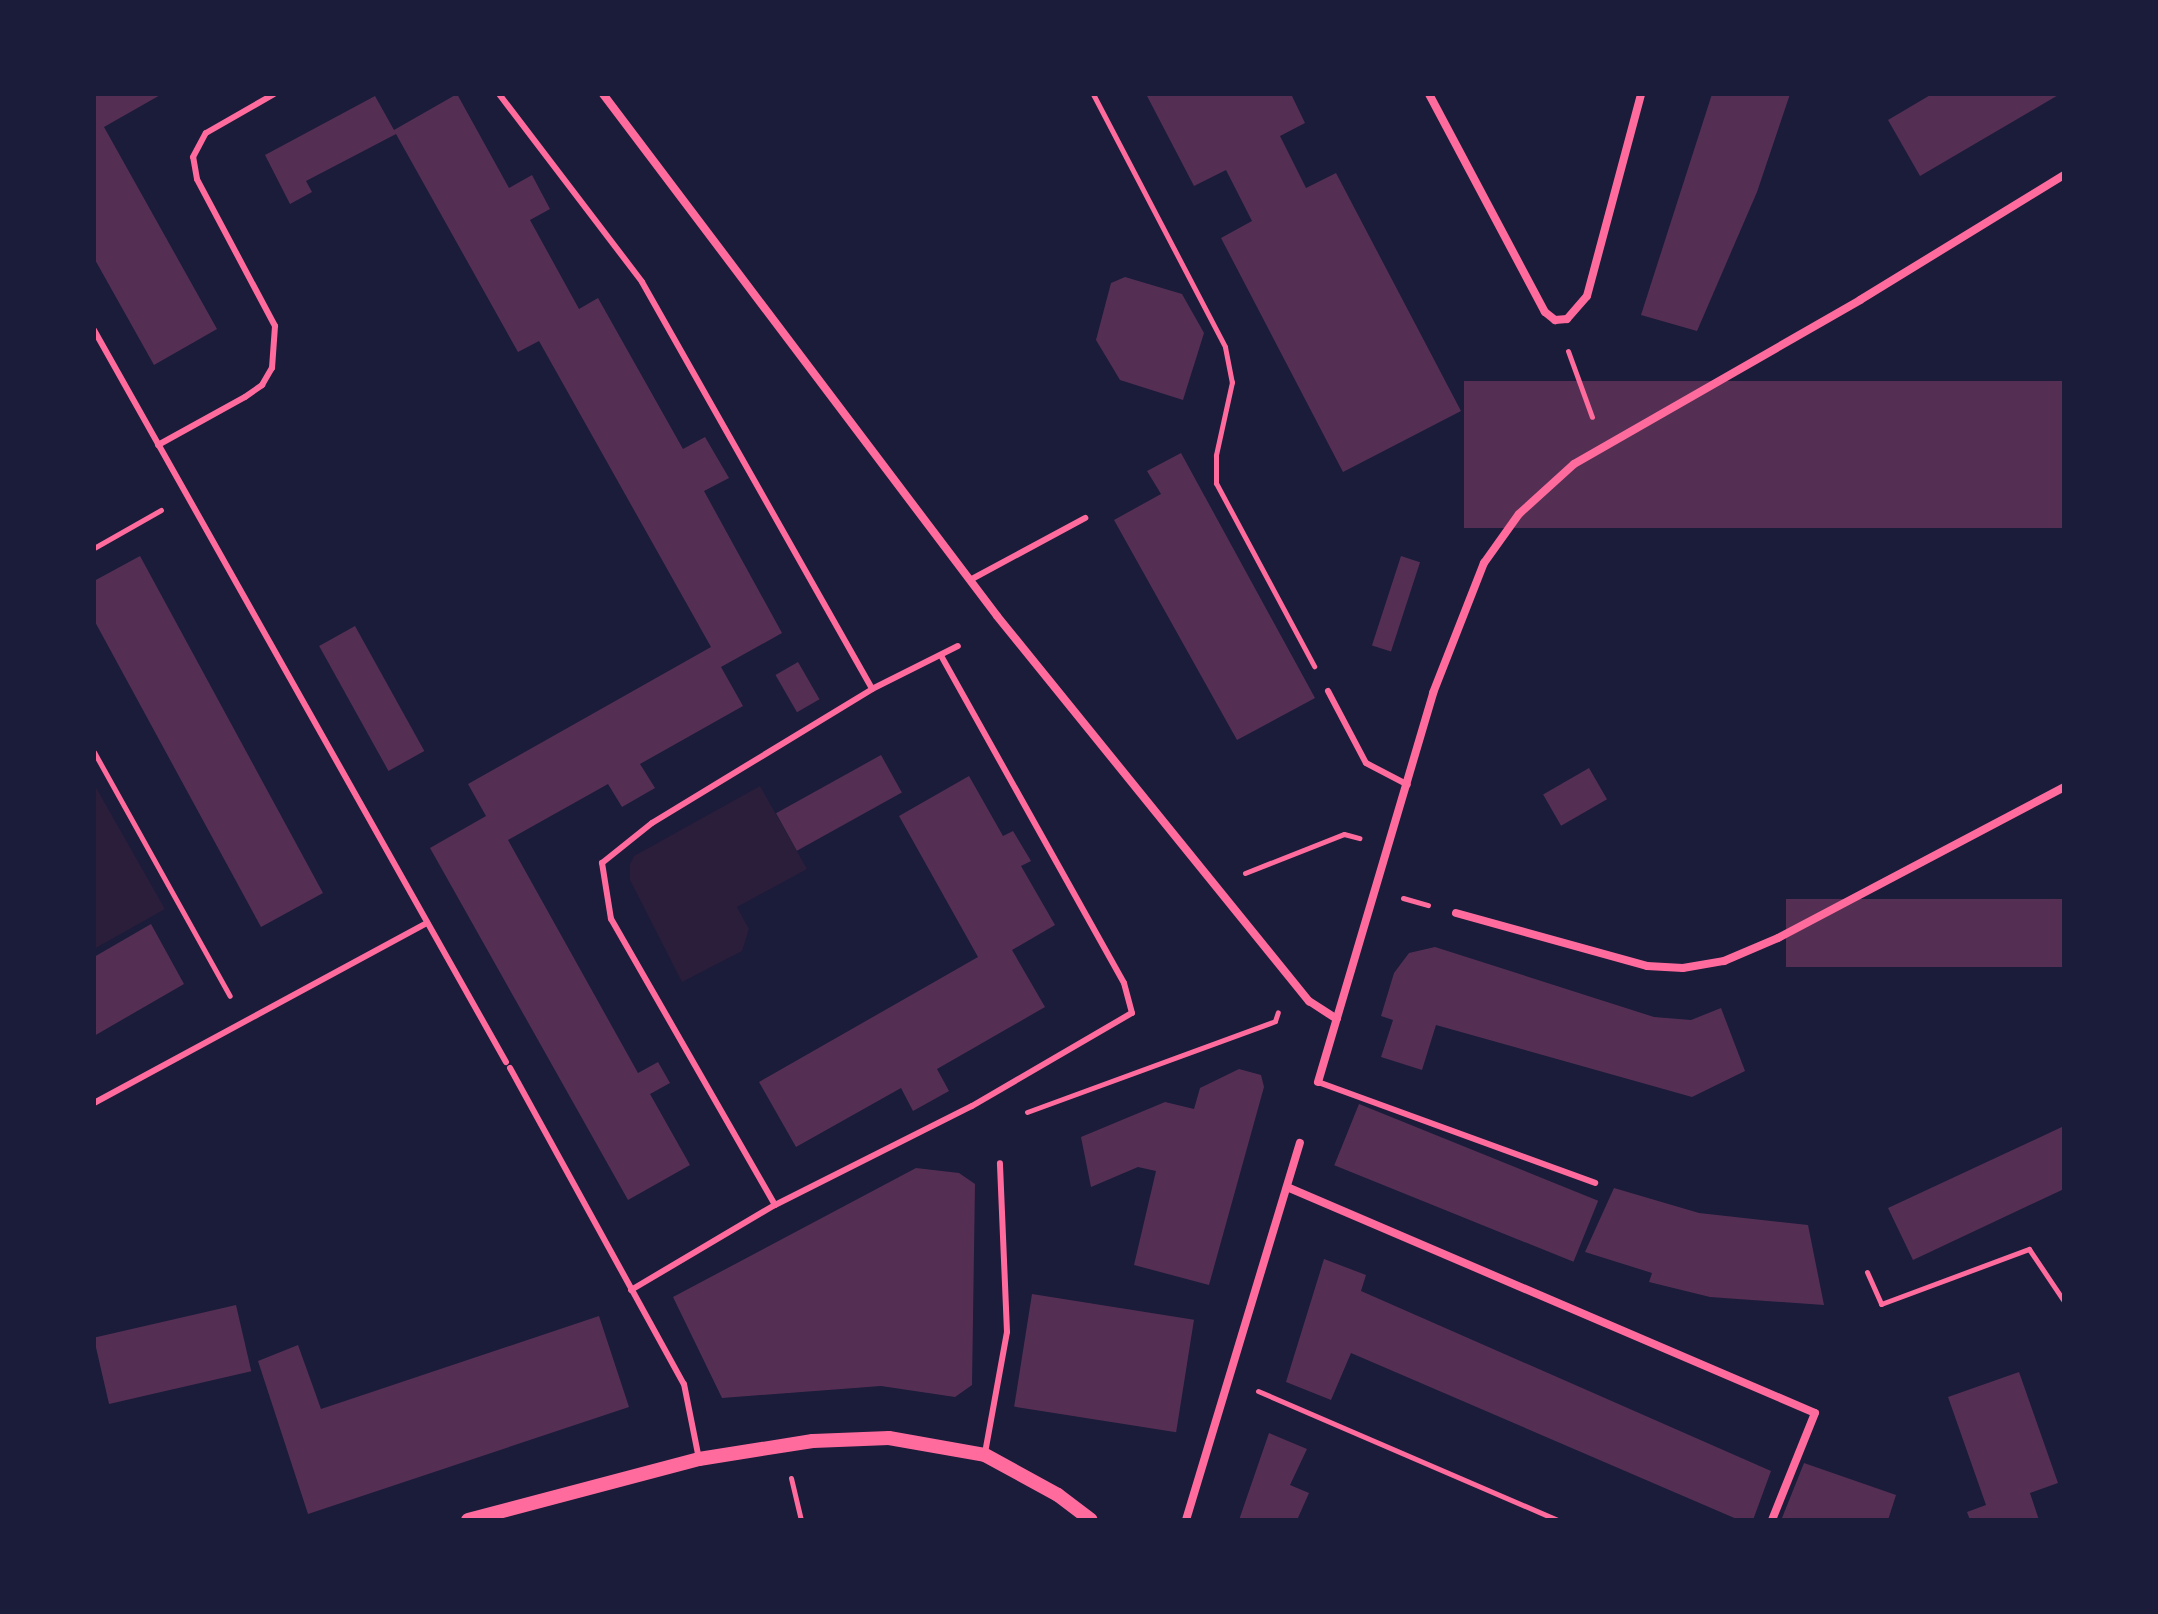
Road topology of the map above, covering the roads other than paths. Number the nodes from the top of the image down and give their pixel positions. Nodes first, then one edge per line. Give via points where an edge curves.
1 (274, 94) edge
2 (499, 94) edge
3 (603, 94) edge
4 (1429, 94) edge
5 (1641, 94) edge
6 (2064, 175) edge
7 (94, 330) edge
8 (158, 445) junction
9 (1085, 518) dead end
10 (970, 580) junction
11 (958, 646) dead end
12 (942, 657) junction
13 (872, 689) junction
14 (1328, 691) road end
15 (1409, 785) junction
16 (2064, 787) edge
17 (1456, 913) road end
18 (425, 924) junction
19 (1337, 1019) junction
20 (1318, 1082) joint
21 (94, 1103) edge
22 (1300, 1143) dead end
23 (1000, 1163) dead end
24 (1595, 1183) dead end
25 (1287, 1187) junction
26 (775, 1205) junction
27 (631, 1290) junction
28 (985, 1455) junction
29 (699, 1459) junction
30 (468, 1520) edge
31 (1091, 1520) edge
32 (1186, 1520) edge
33 (1772, 1520) edge

1 - 8 lane via 206,133 193,157 197,179 275,326 272,368 262,385 245,397
2 - 13 lane via 642,282
3 - 10 street
4 - 5 street via 1545,312 1555,320 1567,319 1587,296
6 - 15 street via 1545,486 1484,563 1433,693
7 - 8 lane
8 - 18 lane
9 - 10 lane
10 - 19 street via 1309,1001
11 - 12 lane
12 - 13 lane
12 - 26 lane via 1124,983 1132,1013 972,1106
13 - 26 lane via 652,823 602,863 611,919
14 - 15 lane via 1366,763
15 - 19 street
16 - 17 street via 1778,938 1724,961 1683,968 1647,966
18 - 21 lane
18 - 27 lane
19 - 20 street
20 - 24 lane
22 - 25 street
23 - 28 lane via 1007,1332
25 - 32 street
25 - 33 street via 1815,1413
26 - 27 lane
27 - 29 lane via 684,1384
28 - 29 street via 889,1438 813,1441
28 - 31 street via 1058,1495
29 - 30 street

